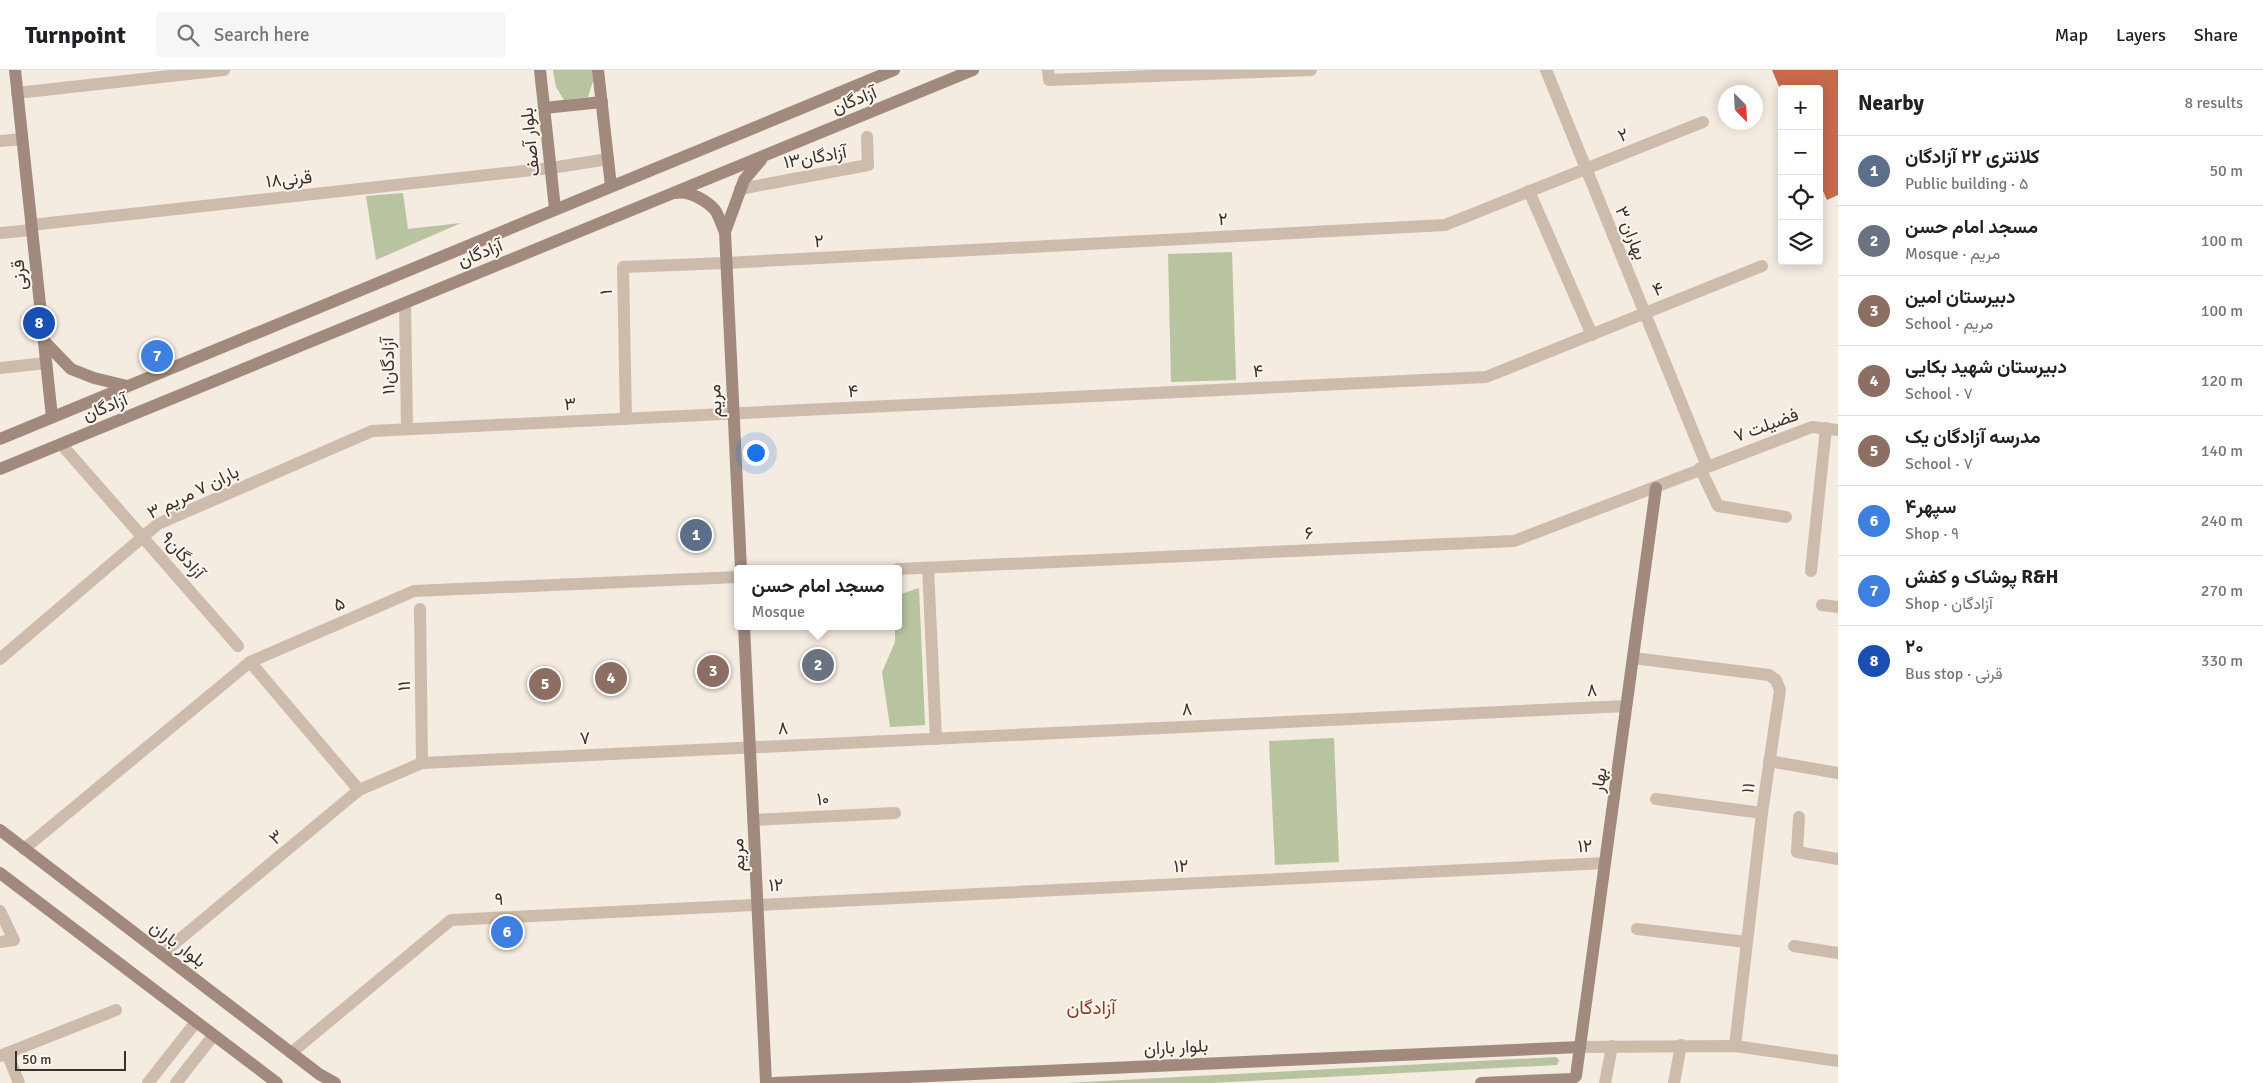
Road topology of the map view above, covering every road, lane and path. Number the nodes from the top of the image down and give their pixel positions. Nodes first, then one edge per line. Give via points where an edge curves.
1 (15, 70) edge
2 (224, 70) edge
3 (540, 70) edge
4 (598, 70) edge
5 (894, 70) edge
6 (973, 70) edge
7 (1048, 70) edge
8 (1310, 70) edge
9 (1546, 70) edge
10 (17, 93) junction
11 (602, 102) junction
12 (544, 108) junction
13 (1703, 122) dead end
14 (867, 137) dead end
15 (22, 138) junction
16 (0, 141) edge
17 (772, 152) junction
18 (608, 159) junction
19 (551, 168) junction
20 (1586, 168) junction
21 (612, 186) junction
22 (740, 189) junction
23 (1529, 191) junction
24 (665, 196) junction
25 (555, 210) junction
26 (31, 228) junction
27 (725, 232) junction
28 (0, 233) edge
29 (726, 263) junction
30 (1762, 266) dead end
31 (404, 303) junction
32 (1645, 313) junction
33 (1592, 335) junction
34 (44, 341) junction
35 (46, 363) junction
36 (0, 368) edge
37 (127, 386) junction
38 (734, 414) junction
39 (52, 417) junction
40 (626, 419) junction
41 (407, 429) junction
42 (1832, 429) edge
43 (0, 438) edge
44 (61, 444) junction
45 (1703, 467) junction
46 (0, 469) edge
47 (1656, 488) junction
48 (1786, 517) dead end
49 (144, 537) junction
50 (741, 565) edge
51 (928, 568) junction
52 (902, 569) edge
53 (1810, 571) dead end
54 (734, 577) edge
55 (1822, 605) dead end
56 (1838, 607) edge
57 (420, 609) dead end
58 (744, 630) edge
59 (238, 646) dead end
60 (1633, 658) junction
61 (0, 659) edge
62 (250, 662) junction
63 (1626, 706) junction
64 (936, 738) junction
65 (750, 747) junction
66 (1769, 762) junction
67 (422, 763) junction
68 (1838, 773) edge
69 (359, 790) junction
70 (1656, 799) dead end
71 (895, 813) dead end
72 (1762, 813) junction
73 (1798, 817) dead end
74 (754, 820) junction
75 (0, 830) edge
76 (24, 849) junction
77 (1838, 859) edge
78 (1605, 863) junction
79 (0, 873) edge
80 (758, 904) junction
81 (0, 911) edge
82 (1638, 929) dead end
83 (0, 942) edge
84 (1746, 942) junction
85 (1794, 946) dead end
86 (1838, 953) edge
87 (162, 954) junction
88 (116, 1010) dead end
89 (196, 1022) junction
90 (213, 1036) junction
91 (1681, 1045) junction
92 (1612, 1046) junction
93 (1736, 1046) junction
94 (1580, 1047) junction
95 (291, 1053) junction
96 (4, 1054) edge
97 (1838, 1061) edge
98 (991, 1078) edge
99 (19, 1083) edge
100 (148, 1083) edge
101 (176, 1083) edge
102 (277, 1083) edge
103 (335, 1083) edge
104 (766, 1083) edge
105 (774, 1083) edge
106 (1480, 1083) edge
107 (1605, 1083) edge
108 (1674, 1083) edge

1 - 10 street, قرنی
2 - 10 street
3 - 12 street, بلوار آصف
4 - 11 street
5 - 21 street, آزادگان
6 - 17 street, آزادگان
7 - 8 street via 1049,80
9 - 20 street, بهاران ۳
10 - 15 street, قرنی
11 - 12 street
11 - 18 street
12 - 19 street, بلوار آصف
13 - 20 street, ۲
14 - 22 street, آزادگان۱۳ via 868,165
15 - 16 street
15 - 26 street, قرنی
17 - 22 street via 756,163
17 - 24 street, آزادگان
18 - 19 street, قرنی۱۸
18 - 21 street
19 - 25 street, بلوار آصف
19 - 26 street, قرنی۱۸
20 - 23 street, ۲
20 - 32 street, بهاران ۳
21 - 25 street, آزادگان
22 - 27 street
23 - 29 street, ۲ via 1445,224
23 - 33 street
24 - 27 street via 683,192 699,198 716,211
24 - 31 street, آزادگان
25 - 37 street, آزادگان
26 - 28 street, قرنی۱۸
26 - 34 street, قرنی
27 - 29 street, مریم
29 - 38 street, مریم
29 - 40 street, ۱ via 623,267
30 - 32 street, ۴
31 - 41 street, آزادگان۱۱
31 - 44 street, آزادگان
32 - 33 street, ۴
32 - 45 street, بهاران ۳
33 - 38 street, ۴ via 1486,377
34 - 35 street, قرنی
34 - 37 street via 71,369
35 - 36 street
35 - 39 street, قرنی
37 - 39 street, آزادگان
38 - 40 street, ۳
38 - 50 street, مریم
39 - 43 street, آزادگان
40 - 41 street, ۳
41 - 49 street, باران ۷ مریم ۳ via 372,431 158,524
42 - 45 street, فضیلت ۷ via 1812,427
42 - 53 street
44 - 46 street, آزادگان
44 - 49 street, آزادگان۹
45 - 47 street, ۶
45 - 48 street, بهاران ۳ via 1718,506
47 - 51 street, ۶ via 1514,540
47 - 60 street, بهار
49 - 59 street, آزادگان۹
49 - 61 street, باران ۷ مریم ۳
51 - 52 street, ۶
51 - 64 street
54 - 62 street, ۵ via 414,591
55 - 56 street
57 - 67 street, ۱۱
58 - 65 street, مریم
60 - 63 street, بهار
60 - 66 street, ۱۱ via 1770,675 1780,690
62 - 69 street
62 - 76 street, ۵
63 - 64 street, ۸
63 - 78 street, بهار
64 - 65 street, ۸
65 - 67 street, ۷
65 - 74 street, مریم
66 - 68 street
66 - 72 street, ۱۱
67 - 69 street, ۳
69 - 87 street, ۳
70 - 72 street
71 - 74 street, ۱۰
72 - 84 street, ۱۱
73 - 77 street via 1797,852
74 - 80 street, مریم
75 - 76 street, بلوار باران
76 - 87 street, بلوار باران
78 - 80 street, ۱۲
78 - 94 street, بهار
79 - 89 street
80 - 95 street, ۹ via 451,920
80 - 104 street, مریم
81 - 83 street via 14,940
82 - 84 street
84 - 93 street, ۱۱
85 - 86 street
87 - 95 street, بلوار باران
88 - 96 street
89 - 90 street
89 - 100 street
90 - 101 street
90 - 102 street
91 - 92 street
91 - 93 street
91 - 108 street
92 - 94 street
92 - 107 street
93 - 97 street
94 - 98 street, بلوار باران
94 - 106 street, بهار via 1576,1076 1572,1079
95 - 103 street, بلوار باران
96 - 99 street
98 - 105 street, بلوار باران

